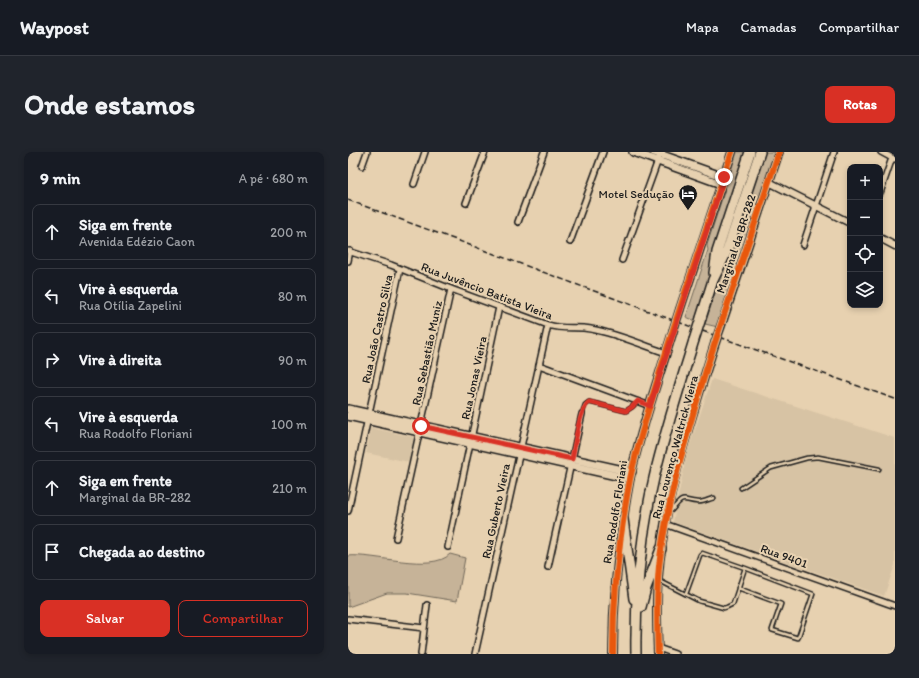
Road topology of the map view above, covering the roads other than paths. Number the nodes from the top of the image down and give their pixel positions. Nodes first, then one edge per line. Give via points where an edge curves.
1 (367, 152) edge
2 (425, 152) edge
3 (485, 152) edge
4 (544, 152) edge
5 (603, 152) edge
6 (633, 152) edge
7 (732, 152) edge
8 (750, 152) edge
9 (760, 152) edge
10 (778, 152) edge
11 (834, 152) edge
12 (881, 152) edge
13 (658, 155) edge
14 (894, 158) edge
15 (362, 166) dead end
16 (722, 180) junction
17 (768, 182) junction
18 (414, 184) dead end
19 (883, 186) edge
20 (466, 203) dead end
21 (816, 206) junction
22 (518, 222) dead end
23 (847, 222) edge
24 (883, 240) edge
25 (570, 242) dead end
26 (803, 245) dead end
27 (895, 246) edge
28 (349, 251) edge
29 (622, 260) dead end
30 (348, 261) edge
31 (400, 268) junction
32 (713, 280) junction
33 (451, 289) junction
34 (500, 307) junction
35 (548, 325) junction
36 (715, 343) joint
37 (666, 353) junction
38 (539, 365) junction
39 (638, 401) junction
40 (650, 406) junction
41 (348, 409) edge
42 (582, 414) joint
43 (348, 416) edge
44 (368, 417) junction
45 (420, 429) junction
46 (471, 440) junction
47 (520, 451) junction
48 (571, 462) junction
49 (879, 469) dead end
50 (631, 475) junction
51 (741, 488) dead end
52 (714, 498) dead end
53 (672, 510) dead end
54 (348, 511) edge
55 (623, 519) junction
56 (665, 524) junction
57 (396, 538) dead end
58 (448, 547) dead end
59 (661, 549) junction
60 (548, 567) dead end
61 (745, 568) junction
62 (658, 580) junction
63 (738, 588) junction
64 (686, 594) junction
65 (427, 605) dead end
66 (895, 606) edge
67 (348, 618) edge
68 (636, 618) junction
69 (424, 628) junction
70 (636, 644) junction
71 (658, 651) edge
72 (421, 654) edge
73 (475, 654) edge
74 (613, 654) edge
75 (636, 654) edge
76 (675, 654) edge

1 - 15 street
2 - 18 street
3 - 20 street
4 - 22 street
5 - 25 street
6 - 13 main road
7 - 16 main road
8 - 32 highway via 718,252
9 - 32 highway via 727,251
10 - 17 main road, Marginal da BR-282
11 - 21 street
12 - 14 street
13 - 16 main road
13 - 29 street
14 - 19 street
16 - 37 main road, Rua Rodolfo Floriani, bridge
17 - 21 street
17 - 36 main road, Marginal da BR-282, bridge
21 - 23 street
21 - 26 street
24 - 27 street
28 - 30 street
28 - 31 street, Rua Juvêncio Batista Vieira
31 - 33 street, Rua Juvêncio Batista Vieira
31 - 44 street, Rua João Castro Silva
32 - 68 highway, bridge via 652,485
33 - 34 street, Rua Juvêncio Batista Vieira
33 - 45 street, Rua Sebastião Muniz
34 - 35 street, Rua Juvêncio Batista Vieira
34 - 46 street, Rua Jonas Vieira
35 - 37 street, Rua Juvêncio Batista Vieira via 596,330
35 - 38 street, Rua Guberto Vieira
36 - 56 main road, Rua Lourenço Waltrick Vieira via 690,424
37 - 40 main road, Rua Rodolfo Floriani
38 - 39 street
38 - 47 street, Rua Guberto Vieira
39 - 40 street
39 - 42 lane via 626,411 589,402
40 - 50 main road, Rua Rodolfo Floriani
41 - 44 main road
42 - 48 street
43 - 44 main road
44 - 45 main road
44 - 54 street, Rua João Castro Silva
45 - 46 main road
45 - 57 street, Rua Sebastião Muniz
46 - 47 main road
46 - 58 street, Rua Jonas Vieira
47 - 48 main road
47 - 73 street, Rua Guberto Vieira
48 - 50 main road
48 - 60 street
49 - 51 lane via 818,457 807,458 771,468
50 - 55 main road, Rua Rodolfo Floriani
52 - 53 lane via 699,503 686,499
55 - 68 highway
55 - 74 main road, Rua Rodolfo Floriani via 614,601
56 - 59 main road, Rua Lourenço Waltrick Vieira
56 - 66 street, Rua 9401
59 - 62 main road, Rua Lourenço Waltrick Vieira
59 - 70 highway via 642,603
61 - 63 lane
61 - 63 lane via 813,594 798,638 772,630 781,604
61 - 64 lane via 702,553
62 - 64 lane
62 - 71 main road, Rua Lourenço Waltrick Vieira
63 - 64 lane via 733,604 724,608 699,601
65 - 69 street
67 - 69 street
68 - 70 highway
69 - 72 street
70 - 75 highway
71 - 76 street

